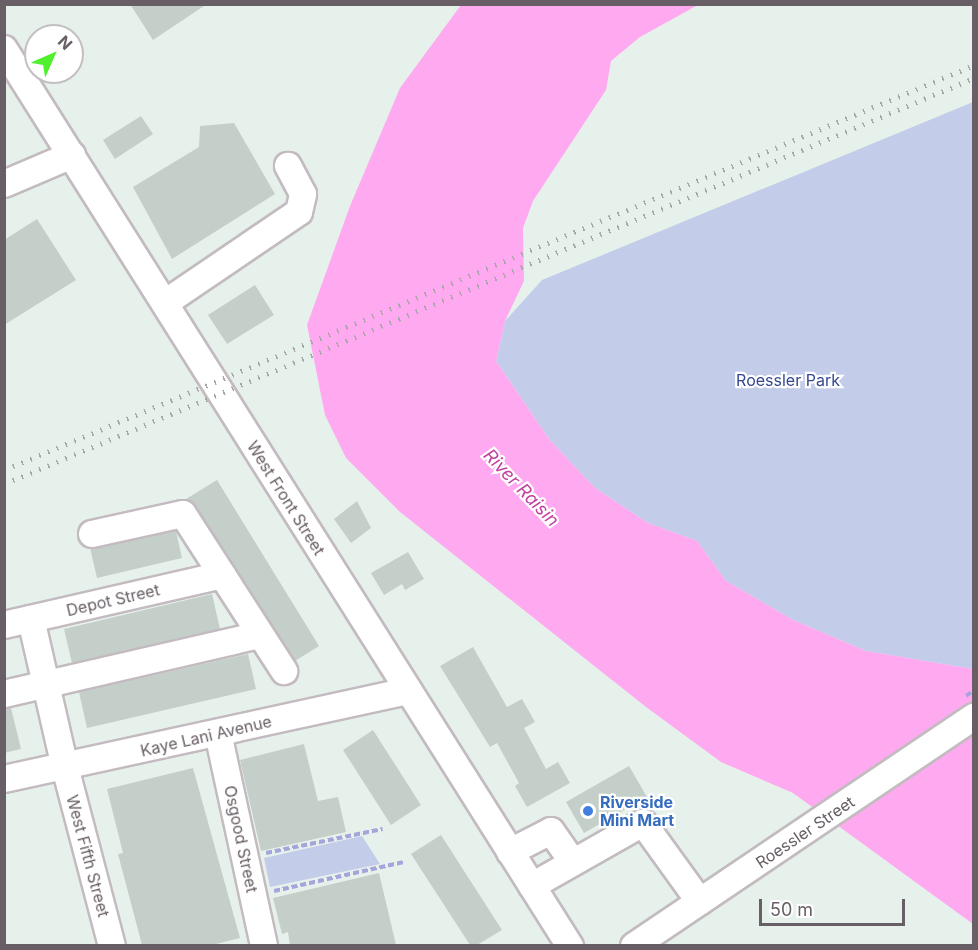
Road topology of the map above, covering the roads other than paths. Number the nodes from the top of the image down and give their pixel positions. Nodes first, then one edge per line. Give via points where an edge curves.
1 (4, 49) edge
2 (72, 155) junction
3 (288, 166) dead end
4 (4, 184) edge
5 (165, 303) junction
6 (92, 534) dead end
7 (222, 575) junction
8 (31, 620) junction
9 (4, 625) edge
10 (260, 634) junction
11 (284, 671) dead end
12 (46, 685) junction
13 (407, 691) junction
14 (4, 694) edge
15 (974, 717) edge
16 (218, 733) junction
17 (64, 767) junction
18 (4, 779) edge
19 (510, 852) junction
20 (572, 861) junction
21 (532, 886) junction
22 (700, 902) junction
23 (112, 945) edge
24 (264, 945) edge
25 (570, 945) edge
26 (634, 945) edge

1 - 2 street, West Front Street
2 - 4 street
2 - 5 street, West Front Street
3 - 5 street via 303,194 299,212
5 - 13 street, West Front Street
6 - 7 street via 183,514
7 - 8 street, Depot Street
7 - 10 street
8 - 9 street, Depot Street
8 - 12 street, West Fifth Street
10 - 11 street
10 - 12 street
12 - 14 street
12 - 17 street, West Fifth Street
13 - 16 street, Kaye Lani Avenue
13 - 19 street, West Front Street
15 - 22 street, Roessler Street
16 - 17 street, Kaye Lani Avenue
16 - 24 street, Osgood Street
17 - 18 street, Kaye Lani Avenue
17 - 23 street, West Fifth Street
19 - 20 street via 551,831
19 - 21 street, West Front Street
20 - 21 street
20 - 22 street via 643,823
21 - 25 street, West Front Street
22 - 26 street, Roessler Street

